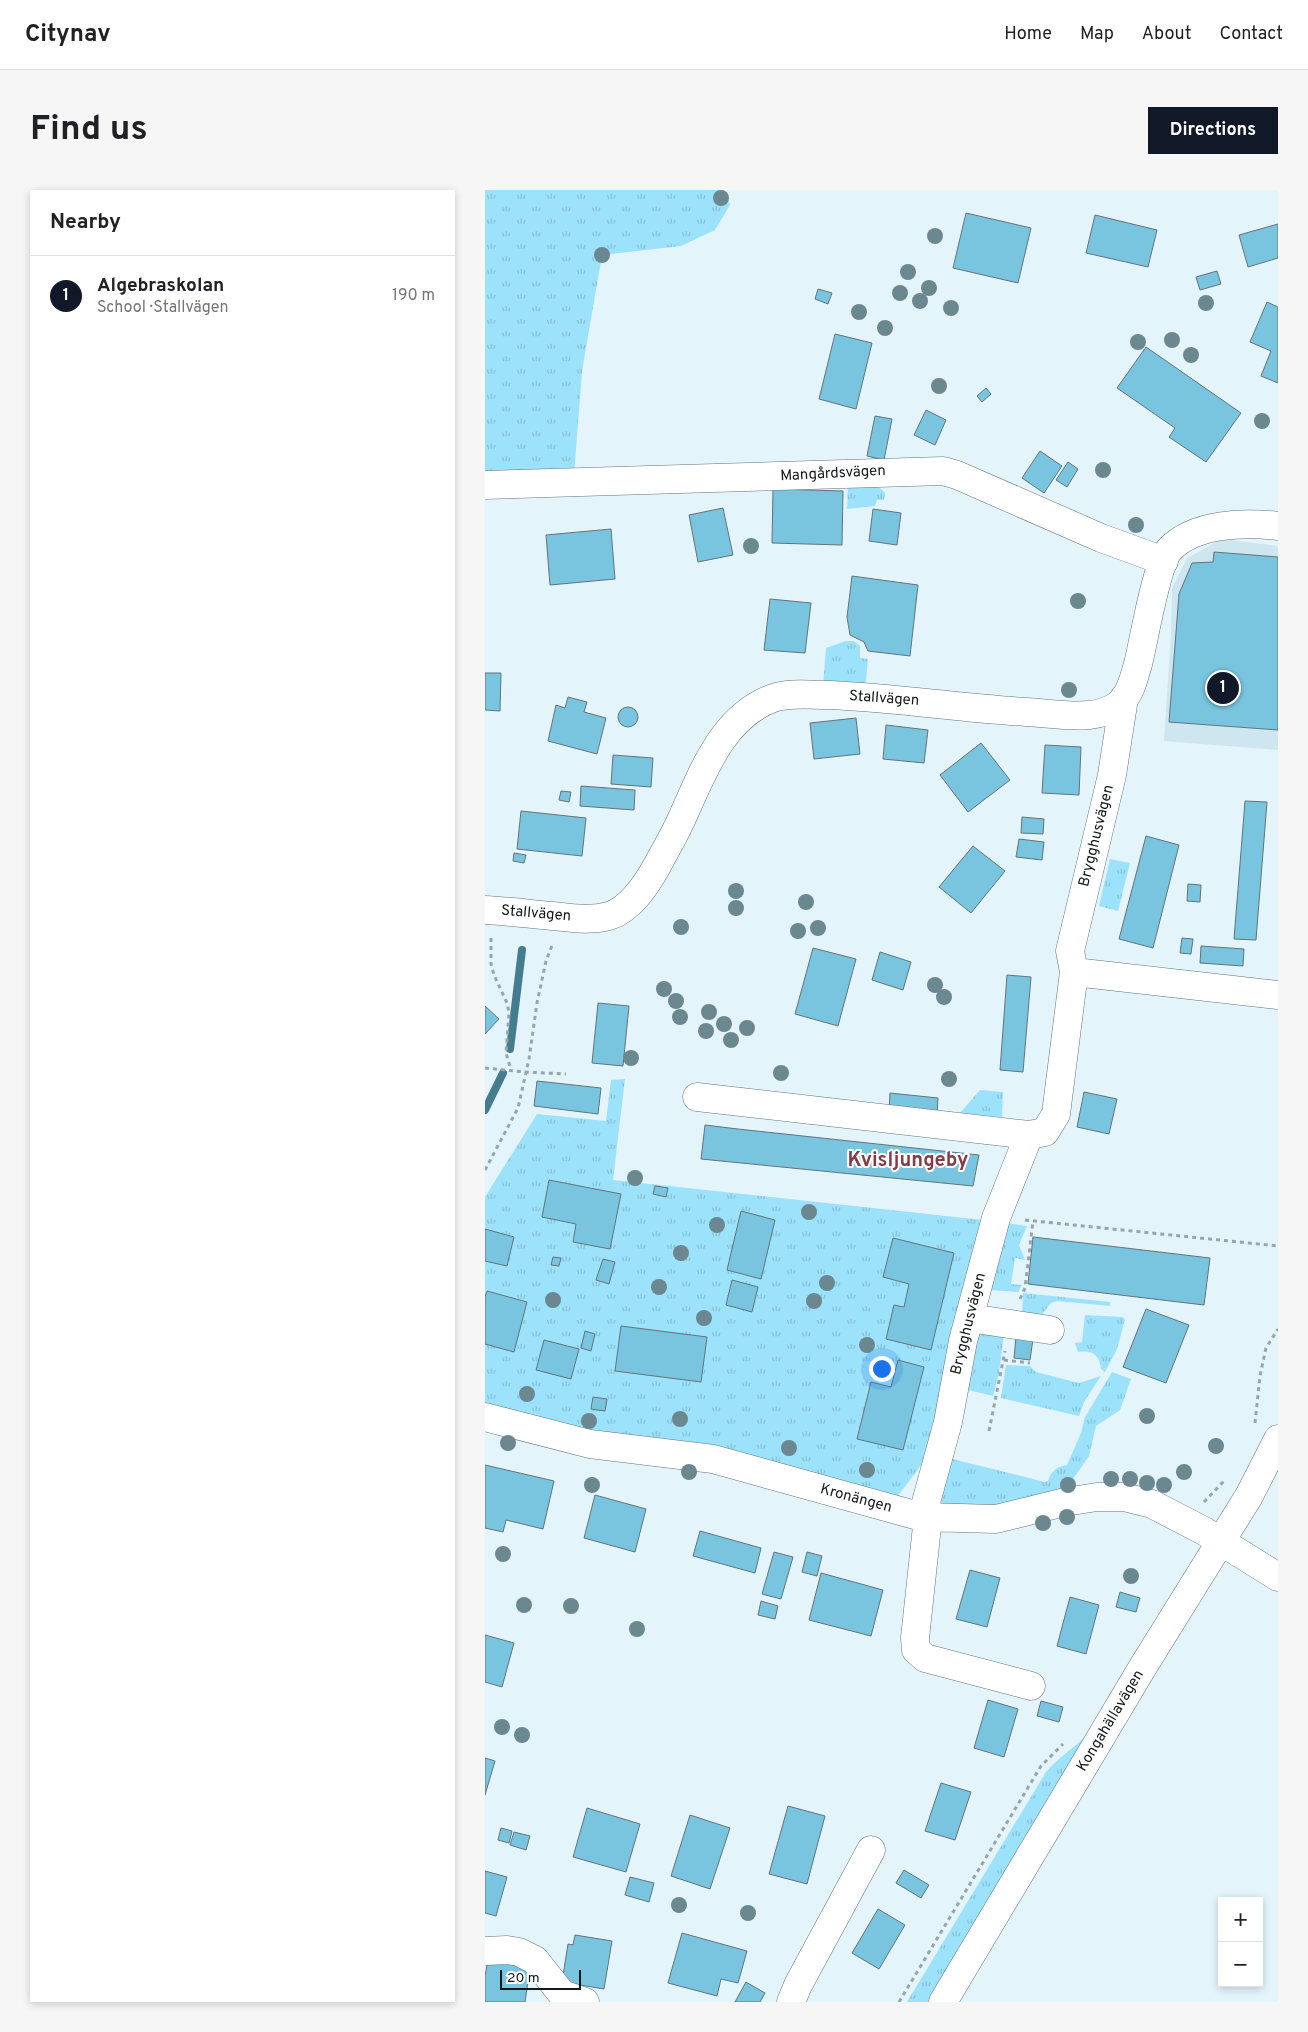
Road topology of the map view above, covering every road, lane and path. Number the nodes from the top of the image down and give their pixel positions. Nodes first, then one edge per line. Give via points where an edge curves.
1 (485, 485) edge
2 (1278, 526) edge
3 (1164, 562) junction
4 (1124, 698) junction
5 (489, 910) edge
6 (562, 917) junction
7 (1075, 972) junction
8 (1278, 995) edge
9 (485, 1068) edge
10 (511, 1070) junction
11 (524, 1072) junction
12 (566, 1074) dead end
13 (697, 1097) dead end
14 (1029, 1135) junction
15 (485, 1170) edge
16 (996, 1218) junction
17 (1033, 1221) junction
18 (1278, 1246) edge
19 (969, 1318) junction
20 (1013, 1325) junction
21 (1278, 1329) edge
22 (1050, 1330) dead end
23 (1004, 1360) junction
24 (1030, 1363) dead end
25 (485, 1417) edge
26 (1255, 1425) dead end
27 (989, 1431) dead end
28 (1278, 1440) edge
29 (1228, 1474) dead end
30 (925, 1517) junction
31 (1190, 1524) junction
32 (1221, 1541) junction
33 (1278, 1577) edge
34 (1031, 1686) dead end
35 (1069, 1740) dead end
36 (871, 1850) dead end
37 (485, 1951) edge
38 (585, 2002) edge
39 (791, 2002) edge
40 (899, 2002) edge
41 (943, 2002) edge

1 - 3 street, Mangårdsvägen via 943,471
2 - 3 street via 1223,525 1203,530 1169,550
3 - 4 street via 1133,682
4 - 6 street, Stallvägen via 1117,706 1087,715 875,698 799,694 776,697 745,713 717,746 650,878 624,908 592,919
4 - 7 street, Brygghusvägen via 1112,774 1070,951
5 - 6 street, Stallvägen
5 - 10 path via 491,964 509,1013 506,1052
6 - 11 path via 547,961
7 - 8 street
7 - 14 street, Brygghusvägen via 1056,1114 1045,1132
9 - 10 path
10 - 11 path
11 - 12 path
11 - 15 path via 518,1108
13 - 14 street
14 - 16 street, Brygghusvägen
16 - 17 path
16 - 19 street, Brygghusvägen
17 - 18 path
17 - 20 path via 1025,1288
19 - 20 street
19 - 30 street, Brygghusvägen
20 - 22 street
20 - 23 path
21 - 26 path via 1266,1348
23 - 24 path
23 - 27 path
25 - 30 street, Kronängen via 590,1444 713,1459
28 - 32 street, Kongahällavägen
29 - 31 path via 1198,1508
30 - 31 street, Kronängen via 996,1519 1065,1502 1124,1497 1152,1504
30 - 34 street, Brygghusvägen via 916,1650 925,1658
31 - 32 street, Kronängen
32 - 33 street, Kronängen
32 - 41 street, Kongahällavägen
35 - 40 path via 1041,1766
36 - 39 street
37 - 38 street via 519,1952 535,1960 562,1994

